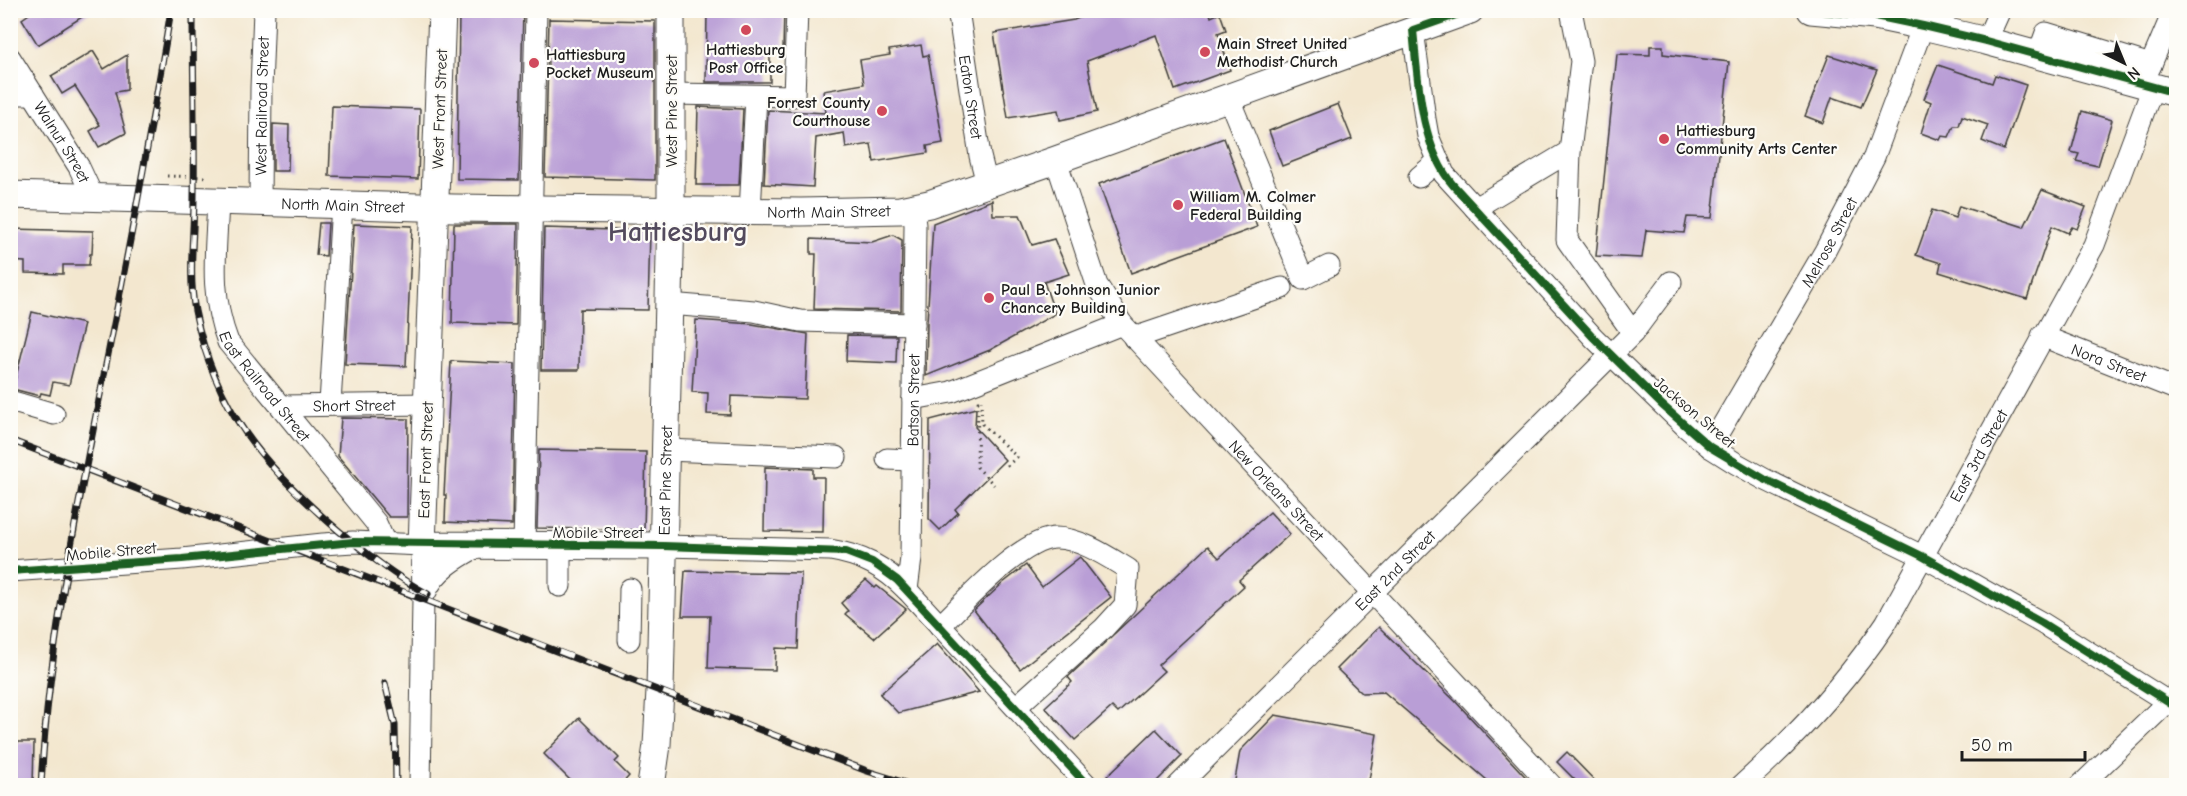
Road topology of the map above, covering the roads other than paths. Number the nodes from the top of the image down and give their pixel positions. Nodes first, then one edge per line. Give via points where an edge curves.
1 (264, 10) edge
2 (442, 10) edge
3 (536, 10) edge
4 (671, 10) edge
5 (796, 10) edge
6 (958, 10) edge
7 (1470, 10) edge
8 (1571, 10) edge
9 (1811, 10) edge
10 (2000, 10) edge
11 (2174, 10) edge
12 (1412, 20) edge
13 (1923, 26) junction
14 (1986, 41) junction
15 (10, 58) edge
16 (2156, 82) edge
17 (10, 94) edge
18 (33, 94) junction
19 (671, 94) junction
20 (756, 96) junction
21 (1229, 99) junction
22 (1570, 151) junction
23 (1056, 160) junction
24 (1438, 161) junction
25 (1419, 177) dead end
26 (987, 184) junction
27 (10, 195) edge
28 (93, 197) junction
29 (218, 201) junction
30 (260, 202) junction
31 (342, 204) junction
32 (435, 207) junction
33 (913, 208) junction
34 (1475, 208) junction
35 (531, 209) junction
36 (671, 210) junction
37 (750, 212) junction
38 (1329, 266) dead end
39 (1671, 282) dead end
40 (1282, 288) dead end
41 (669, 304) junction
42 (914, 324) junction
43 (1128, 331) junction
44 (1633, 333) junction
45 (2042, 336) junction
46 (1612, 356) junction
47 (2176, 389) edge
48 (913, 399) junction
49 (10, 401) edge
50 (330, 404) junction
51 (428, 404) junction
52 (282, 406) junction
53 (54, 414) dead end
54 (1710, 447) junction
55 (666, 450) junction
56 (836, 457) dead end
57 (887, 459) dead end
58 (912, 460) junction
59 (385, 543) junction
60 (422, 544) junction
61 (474, 545) junction
62 (524, 545) junction
63 (560, 546) junction
64 (663, 546) junction
65 (1922, 556) junction
66 (10, 571) edge
67 (560, 586) dead end
68 (907, 590) junction
69 (423, 591) junction
70 (1372, 592) junction
71 (662, 600) junction
72 (940, 626) junction
73 (629, 640) dead end
74 (2174, 700) edge
75 (1016, 707) junction
76 (420, 786) edge
77 (651, 786) edge
78 (1088, 786) edge
79 (1178, 786) edge
80 (1552, 786) edge
81 (1741, 786) edge
82 (2080, 786) edge

1 - 30 street, West Railroad Street
2 - 32 main road, West Front Street
3 - 35 street
4 - 19 main road, West Pine Street
5 - 20 street via 794,96
6 - 26 street, Eaton Street
7 - 12 main road, North Main Street
8 - 22 street via 1581,61
9 - 13 main road via 1875,16
10 - 14 street
11 - 16 street, East 3rd Street
12 - 21 main road, North Main Street
12 - 24 street, Jackson Street via 1428,136
13 - 14 main road
13 - 54 street, Melrose Street via 1874,157 1825,251
14 - 16 main road
15 - 18 street, Walnut Street
16 - 45 street, East 3rd Street via 2094,245
17 - 18 street
18 - 28 street, Walnut Street via 79,167
19 - 20 street
19 - 36 main road, West Pine Street
20 - 37 street
21 - 23 main road, North Main Street
21 - 38 street via 1303,279
22 - 34 street
22 - 44 street via 1567,240
23 - 26 main road, North Main Street
23 - 43 street, New Orleans Street via 1097,285
24 - 25 street
24 - 34 street, Jackson Street via 1444,174
26 - 33 main road, North Main Street
27 - 28 main road, North Main Street
28 - 29 main road, North Main Street
29 - 30 main road, North Main Street
29 - 52 street, East Railroad Street via 214,288 223,328 232,348
30 - 31 main road, North Main Street
31 - 32 main road, North Main Street
31 - 50 street
32 - 35 main road, North Main Street
32 - 51 main road, East Front Street
33 - 37 main road, North Main Street via 886,212
33 - 42 street, Batson Street
34 - 46 street, Jackson Street
35 - 36 main road, North Main Street
35 - 62 street
36 - 37 main road, North Main Street
36 - 41 main road, East Pine Street
39 - 44 street, East 2nd Street
40 - 43 street
41 - 42 street via 745,310 800,321
41 - 55 main road, East Pine Street
42 - 48 street, Batson Street
43 - 48 street via 976,393 951,392
43 - 70 street, New Orleans Street
44 - 46 street, East 2nd Street
45 - 47 street, Nora Street
45 - 65 street, East 3rd Street
46 - 54 street, Jackson Street
46 - 70 street, East 2nd Street
48 - 58 street, Batson Street
49 - 53 street
50 - 51 street, Short Street
50 - 52 street, Short Street
51 - 60 main road, East Front Street
52 - 59 street, East Railroad Street via 376,523
54 - 65 street, Jackson Street via 1764,479
55 - 56 street
55 - 64 main road, East Pine Street
57 - 58 street
58 - 68 street, Batson Street
59 - 60 street, Mobile Street
59 - 66 street, Mobile Street via 323,544
60 - 61 main road, Mobile Street
60 - 69 street, East Front Street
61 - 62 main road, Mobile Street
61 - 69 main road via 442,566
62 - 63 main road, Mobile Street
63 - 64 main road, Mobile Street
63 - 67 street
64 - 68 street, Mobile Street via 836,544 886,571
64 - 71 main road, East Pine Street
65 - 74 street, Jackson Street
65 - 81 street, East 3rd Street via 1886,623 1853,669
68 - 72 street, Mobile Street
69 - 76 street, East Front Street
70 - 79 street, East 2nd Street
70 - 80 street, New Orleans Street
71 - 73 street via 630,595
71 - 77 main road, East Pine Street via 657,745
72 - 75 street, Mobile Street
72 - 75 street via 1034,543 1056,538 1091,547 1128,569 1125,605
74 - 82 street
75 - 78 street, Mobile Street

